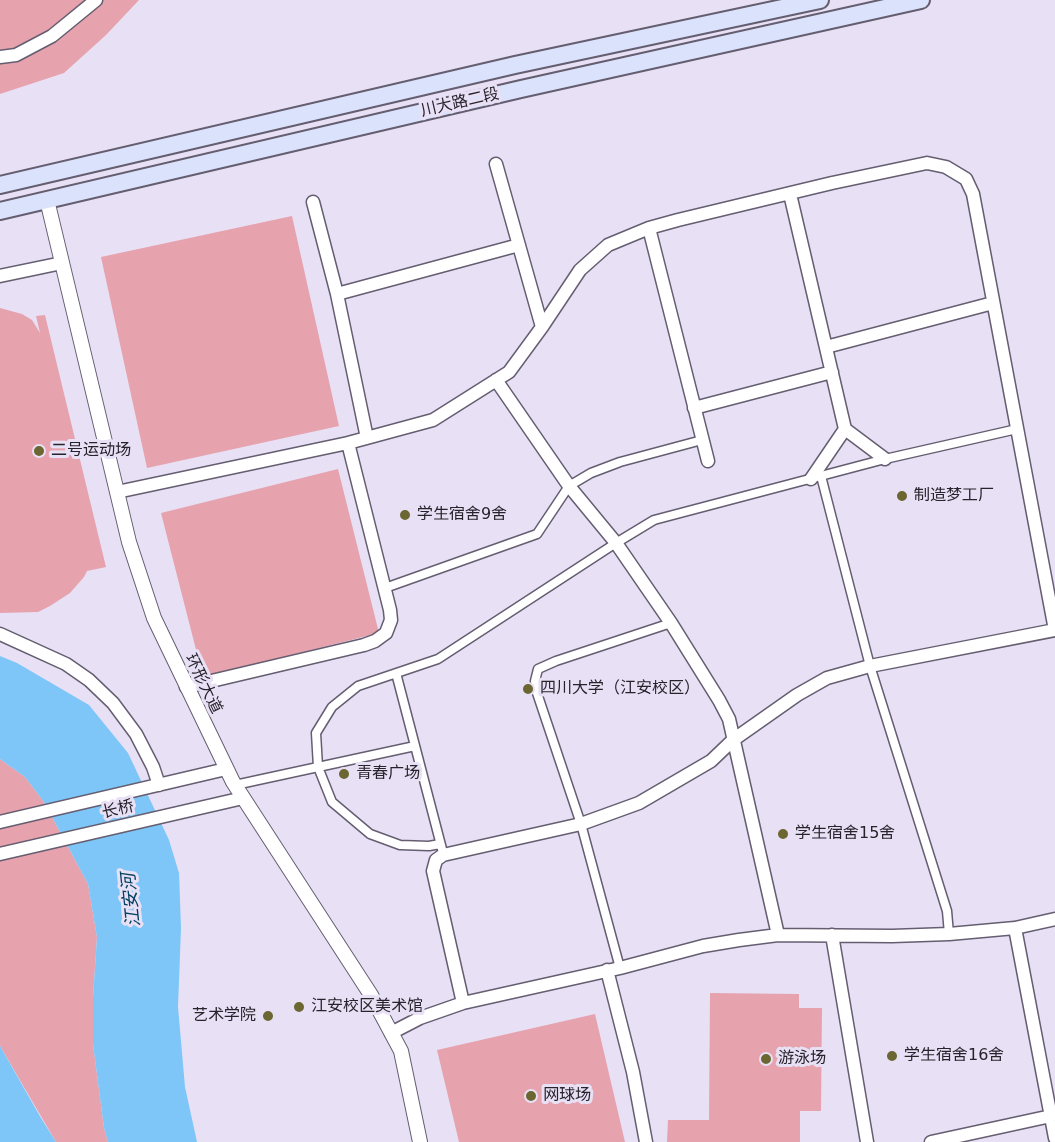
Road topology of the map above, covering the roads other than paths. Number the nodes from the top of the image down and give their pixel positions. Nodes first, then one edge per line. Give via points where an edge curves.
1 (96, 0) edge
2 (820, 0) edge
3 (921, 0) edge
4 (0, 57) edge
5 (496, 164) dead end
6 (0, 185) edge
7 (790, 194) junction
8 (47, 200) junction
9 (314, 202) dead end
10 (0, 211) edge
11 (649, 228) junction
12 (519, 245) junction
13 (62, 262) junction
14 (0, 276) edge
15 (337, 294) junction
16 (993, 303) junction
17 (542, 327) junction
18 (826, 347) junction
19 (832, 372) junction
20 (496, 380) junction
21 (694, 408) junction
22 (845, 429) junction
23 (1017, 429) junction
24 (367, 438) junction
25 (702, 440) junction
26 (348, 442) junction
27 (885, 459) junction
28 (708, 461) dead end
29 (816, 478) junction
30 (569, 486) junction
31 (117, 492) junction
32 (615, 543) junction
33 (385, 588) junction
34 (671, 623) junction
35 (1055, 630) edge
36 (0, 634) edge
37 (870, 666) junction
38 (396, 673) junction
39 (186, 687) junction
40 (734, 740) junction
41 (415, 746) junction
42 (318, 767) junction
43 (226, 769) junction
44 (159, 785) junction
45 (235, 785) junction
46 (243, 798) junction
47 (0, 822) edge
48 (580, 824) junction
49 (442, 850) junction
50 (0, 854) edge
51 (1055, 919) edge
52 (1015, 928) junction
53 (949, 934) junction
54 (778, 935) junction
55 (832, 935) junction
56 (620, 968) junction
57 (607, 970) junction
58 (463, 1003) junction
59 (392, 1033) junction
60 (1051, 1116) junction
61 (1055, 1138) edge
62 (420, 1142) edge
63 (646, 1142) edge
64 (867, 1142) edge
65 (932, 1142) edge

1 - 4 street via 52,36 16,55
2 - 6 main road, 川大路二段 via 506,67
3 - 8 main road, 川大路二段
5 - 12 street
7 - 11 street
7 - 16 street via 911,165 946,167 966,179 973,194
7 - 18 street
8 - 10 main road, 川大路二段
8 - 13 street, 环形大道
9 - 15 street
11 - 17 street via 608,245 580,270
11 - 21 street
12 - 15 street
12 - 17 street
13 - 14 street
13 - 31 street, 环形大道
15 - 24 street
16 - 18 street
16 - 23 street
17 - 20 street via 509,372
18 - 19 street
19 - 21 street
19 - 22 street
20 - 24 street via 433,420
20 - 30 street
21 - 25 street
22 - 27 street
22 - 29 street
23 - 27 street
23 - 35 street
24 - 26 street
25 - 28 street
25 - 30 street via 620,462
26 - 31 street
26 - 33 street
27 - 29 street
29 - 32 street via 654,520
29 - 37 street
30 - 32 street
30 - 33 street via 537,534
31 - 39 street, 环形大道 via 154,618
32 - 34 street
32 - 38 street via 438,659
33 - 39 street via 391,620 386,633 375,641
34 - 40 street via 720,700
34 - 48 street via 538,669 536,690
35 - 37 street
36 - 44 street via 66,664 89,680 113,703 136,734
37 - 40 street via 827,678
37 - 53 street via 947,911
38 - 41 street
38 - 42 street via 358,686 332,707 316,733
39 - 43 street, 环形大道
40 - 48 street via 711,761 639,803
40 - 54 street
41 - 42 street
41 - 49 street
42 - 45 street
42 - 49 street via 332,802 370,834 400,845
43 - 44 street, 长桥
43 - 45 street, 环形大道
44 - 47 street, 长桥
45 - 46 street, 环形大道
46 - 50 street, 长桥
46 - 59 street, 环形大道
48 - 49 street
48 - 56 street
49 - 58 street via 433,871
51 - 52 street
52 - 53 street
52 - 60 street
53 - 55 street
54 - 55 street
54 - 56 street via 703,946
55 - 64 street
56 - 57 street
57 - 58 street
57 - 63 street
58 - 59 street
59 - 62 street, 环形大道 via 401,1051
60 - 61 street
60 - 65 street

